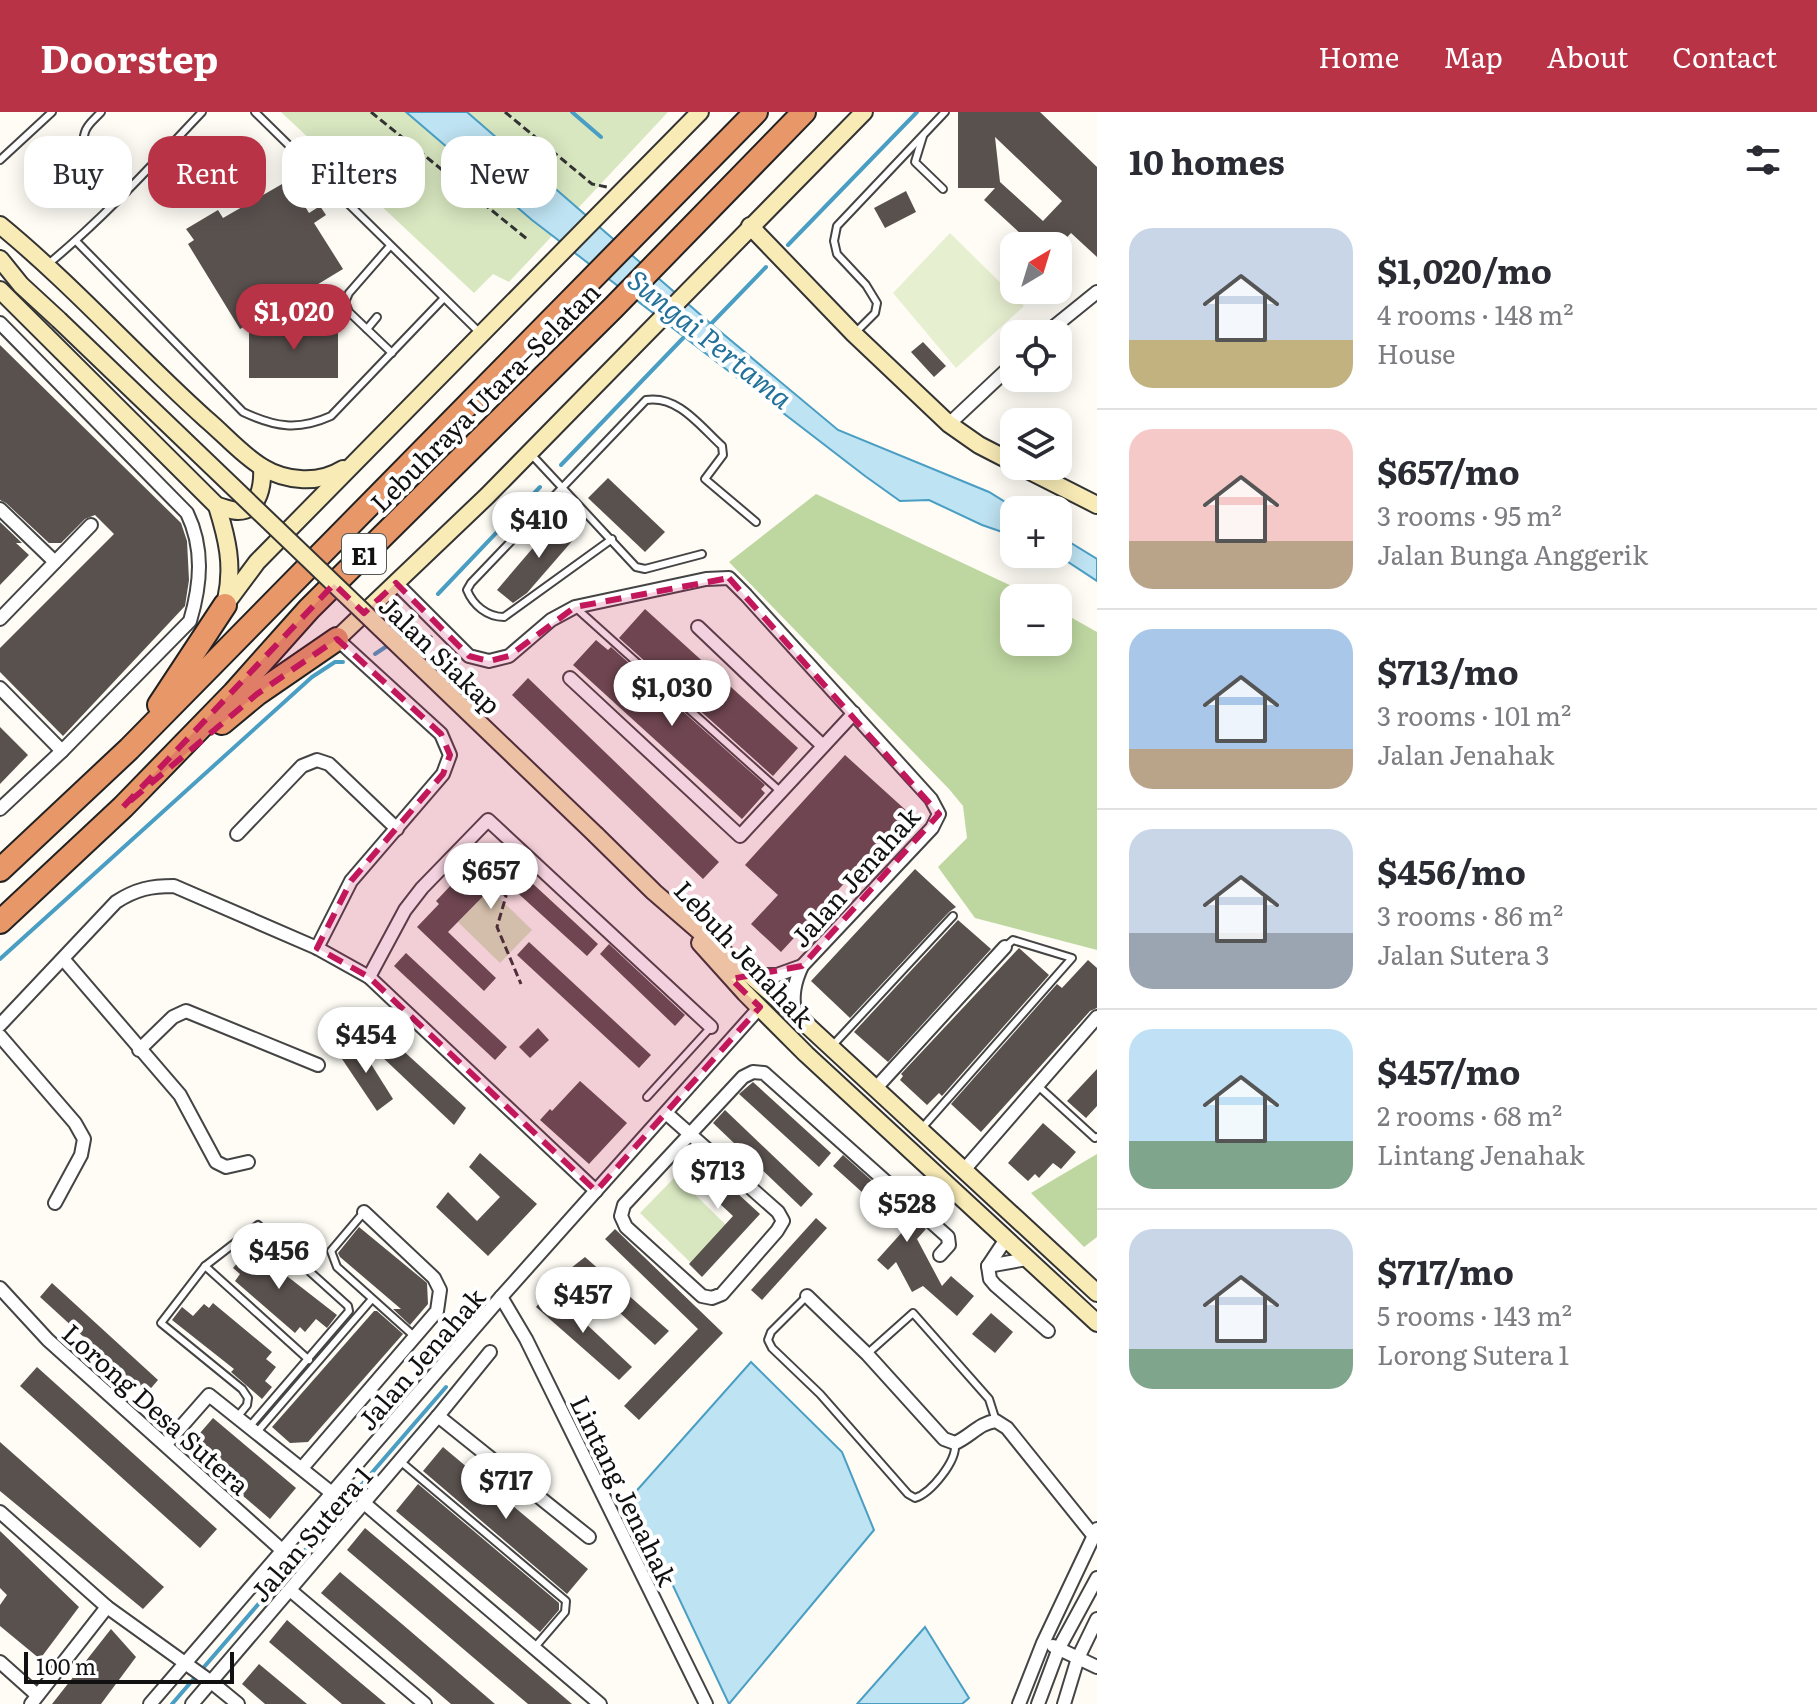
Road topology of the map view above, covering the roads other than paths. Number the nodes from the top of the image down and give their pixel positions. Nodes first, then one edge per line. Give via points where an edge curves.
1 (52, 112) edge
2 (101, 112) edge
3 (202, 112) edge
4 (255, 112) edge
5 (700, 112) edge
6 (756, 112) edge
7 (804, 112) edge
8 (864, 112) edge
9 (945, 112) edge
10 (924, 133) junction
11 (84, 136) edge
12 (0, 160) edge
13 (132, 186) edge
14 (943, 189) dead end
15 (110, 208) edge
16 (0, 225) edge
17 (750, 226) junction
18 (76, 241) junction
19 (390, 246) junction
20 (0, 259) edge
21 (47, 265) junction
22 (0, 269) edge
23 (21, 285) junction
24 (0, 290) edge
25 (1097, 292) edge
26 (444, 298) junction
27 (377, 317) dead end
28 (1062, 320) edge
29 (0, 323) edge
30 (367, 329) junction
31 (481, 334) junction
32 (854, 334) junction
33 (392, 353) junction
34 (1000, 376) edge
35 (949, 424) junction
36 (529, 452) junction
37 (1000, 456) edge
38 (362, 458) junction
39 (262, 467) junction
40 (1048, 480) edge
41 (563, 486) junction
42 (1097, 505) edge
43 (217, 506) junction
44 (0, 509) edge
45 (756, 522) dead end
46 (91, 525) dead end
47 (612, 539) junction
48 (702, 554) dead end
49 (55, 562) junction
50 (396, 583) junction
51 (225, 605) junction
52 (575, 607) junction
53 (0, 619) edge
54 (698, 627) dead end
55 (337, 639) junction
56 (570, 678) dead end
57 (0, 688) edge
58 (854, 713) junction
59 (823, 746) junction
60 (129, 749) junction
61 (62, 751) junction
62 (781, 792) junction
63 (123, 807) junction
64 (0, 809) edge
65 (397, 829) junction
66 (237, 834) dead end
67 (0, 870) edge
68 (654, 892) junction
69 (953, 916) dead end
70 (0, 922) edge
71 (1005, 947) joint
72 (317, 948) junction
73 (64, 960) junction
74 (802, 966) junction
75 (750, 975) junction
76 (369, 977) junction
77 (760, 1007) junction
78 (795, 1014) junction
79 (1097, 1017) edge
80 (0, 1025) edge
81 (711, 1027) joint
82 (0, 1036) edge
83 (830, 1048) junction
84 (139, 1050) junction
85 (318, 1065) dead end
86 (1037, 1085) junction
87 (875, 1089) junction
88 (647, 1097) dead end
89 (666, 1113) junction
90 (920, 1130) junction
91 (689, 1132) junction
92 (1097, 1137) edge
93 (248, 1162) dead end
94 (964, 1170) junction
95 (596, 1191) junction
96 (55, 1203) dead end
97 (364, 1212) joint
98 (1006, 1239) junction
99 (940, 1255) dead end
100 (1027, 1259) junction
101 (205, 1266) junction
102 (988, 1266) junction
103 (3, 1291) edge
104 (1097, 1293) edge
105 (807, 1296) joint
106 (501, 1297) junction
107 (372, 1299) junction
108 (1097, 1323) edge
109 (1048, 1331) dead end
110 (416, 1338) junction
111 (490, 1352) dead end
112 (867, 1354) junction
113 (309, 1360) junction
114 (238, 1416) junction
115 (438, 1416) junction
116 (996, 1421) junction
117 (254, 1429) junction
118 (955, 1443) junction
119 (166, 1444) junction
120 (400, 1461) junction
121 (302, 1468) junction
122 (333, 1494) junction
123 (364, 1503) junction
124 (0, 1512) edge
125 (1095, 1532) edge
126 (589, 1537) dead end
127 (283, 1551) junction
128 (1097, 1578) edge
129 (290, 1590) junction
130 (107, 1607) junction
131 (1097, 1619) edge
132 (1043, 1643) junction
133 (535, 1647) junction
134 (1059, 1648) junction
135 (1078, 1658) junction
136 (0, 1662) edge
137 (184, 1663) junction
138 (1097, 1667) edge
139 (210, 1681) junction
140 (34, 1699) edge
141 (150, 1704) edge
142 (192, 1704) edge
143 (238, 1704) edge
144 (425, 1704) edge
145 (600, 1704) edge
146 (706, 1704) edge
147 (1019, 1704) edge
148 (1038, 1704) edge
149 (1064, 1704) edge

1 - 12 lane
2 - 11 lane
3 - 13 lane
4 - 19 lane
5 - 31 street via 614,189
6 - 60 highway, Lebuhraya Utara–Selatan / E1
7 - 63 highway, Lebuhraya Utara–Selatan / E1 via 309,609
8 - 17 street
9 - 10 lane
10 - 14 lane via 915,162
10 - 32 lane via 837,226 837,254 877,303 875,313
15 - 18 lane
16 - 21 street
17 - 32 street
17 - 36 street
18 - 21 lane
18 - 33 lane via 243,412 263,421 291,427 331,416
19 - 26 lane
19 - 30 lane via 345,302
20 - 23 street, Jalan Siakap
21 - 39 street via 163,380
22 - 23 street, Jalan Siakap
23 - 68 street, Jalan Siakap, bridge
24 - 43 street
25 - 28 street
26 - 31 lane
26 - 33 lane
27 - 30 lane
29 - 61 street via 187,513 196,530 200,569 190,621
30 - 33 lane
31 - 38 street
32 - 35 street
34 - 35 street
35 - 37 street
36 - 41 lane
36 - 50 street
38 - 39 street via 330,478 311,480 291,479
38 - 51 street via 257,562
39 - 43 street via 260,494 247,509
40 - 42 street
41 - 45 lane via 646,400 658,398 674,403 722,446 723,455 705,479
41 - 47 lane
41 - 47 lane via 471,583 467,590 472,603 494,617 504,617
43 - 51 street via 228,542
44 - 49 street
46 - 49 street
47 - 48 lane via 636,567 645,569
49 - 53 street
50 - 52 street via 469,656 489,661 509,656
50 - 55 street
51 - 60 highway
52 - 58 street via 729,578
52 - 62 lane
54 - 59 street
55 - 63 highway via 257,694
55 - 65 street via 441,734 450,755 443,774
56 - 62 street via 740,836
57 - 61 street
58 - 59 street
58 - 74 street, Jalan Jenahak via 939,814 932,828
59 - 62 street
60 - 67 highway, Lebuhraya Utara–Selatan / E1
61 - 64 street
63 - 70 highway, Lebuhraya Utara–Selatan / E1
65 - 66 street via 329,764 317,760 302,766
65 - 72 street via 351,881
68 - 75 street, Lebuh Jenahak
68 - 77 street, Lebuh Jenahak
69 - 83 lane
71 - 87 street
71 - 90 lane via 1013,940 1072,958
72 - 73 street via 174,886 151,886 116,902
72 - 76 street
73 - 80 street
73 - 84 street
74 - 75 street, Jalan Jenahak via 777,975
74 - 78 street, Jalan Jenahak via 792,998
75 - 78 street, Lebuh Jenahak
76 - 81 street via 405,910 488,820
76 - 95 street
77 - 89 street, Jalan Jenahak
77 - 98 street, Lebuh Jenahak
78 - 83 street, Lebuh Jenahak
79 - 86 street
81 - 88 lane
82 - 96 street via 84,1139
83 - 87 street, Lebuh Jenahak
84 - 85 street via 186,1011
84 - 93 street via 180,1095 216,1162 226,1167
86 - 92 lane
86 - 94 street
87 - 90 street, Lebuh Jenahak
89 - 91 street
89 - 95 street, Jalan Jenahak
90 - 94 street, Lebuh Jenahak
91 - 91 street via 783,1221 722,1294 712,1298 702,1296 626,1227 621,1216 624,1205
91 - 99 street via 743,1077 764,1073 948,1237 949,1245
94 - 104 street, Lebuh Jenahak
95 - 106 street, Jalan Jenahak
97 - 107 lane via 331,1251 337,1267
97 - 110 street via 434,1278 440,1290 437,1311
98 - 100 street, Lebuh Jenahak
98 - 102 street
100 - 102 street
100 - 108 street, Lebuh Jenahak
101 - 113 lane
101 - 113 lane via 258,1225 348,1306 347,1316
101 - 114 lane via 161,1323 242,1389 247,1405
102 - 109 street via 995,1285
103 - 119 street, Lorong Desa Sutera via 48,1340
105 - 112 street
105 - 118 lane via 771,1332 772,1348 908,1494 922,1495 952,1462
106 - 122 street, Jalan Jenahak
106 - 146 street, Lintang Jenahak
107 - 110 lane
107 - 117 lane
110 - 121 street
111 - 115 street, Jalan Sutera 1
112 - 116 lane via 913,1313 989,1399
112 - 118 street via 944,1439
113 - 117 lane
114 - 117 street
114 - 119 street via 209,1395
115 - 120 street, Jalan Sutera 1
115 - 126 street
116 - 118 street via 984,1422
116 - 125 street
117 - 121 street
119 - 127 street, Lorong Desa Sutera
120 - 123 street, Jalan Sutera 1
120 - 133 lane via 566,1601 565,1612
121 - 122 street
122 - 127 street, Jalan Jenahak
123 - 129 street, Jalan Sutera 1
123 - 133 street
124 - 130 street
125 - 132 street
127 - 137 street, Jalan Jenahak
128 - 134 street
129 - 139 street, Jalan Sutera 1
129 - 144 street
130 - 137 street
130 - 140 street
131 - 135 street
132 - 134 street
132 - 147 street
133 - 145 street
134 - 135 street
134 - 148 street
135 - 138 street
135 - 149 street
136 - 140 street
137 - 139 street
137 - 141 street, Jalan Jenahak
139 - 142 street, Jalan Sutera 1
139 - 143 street

